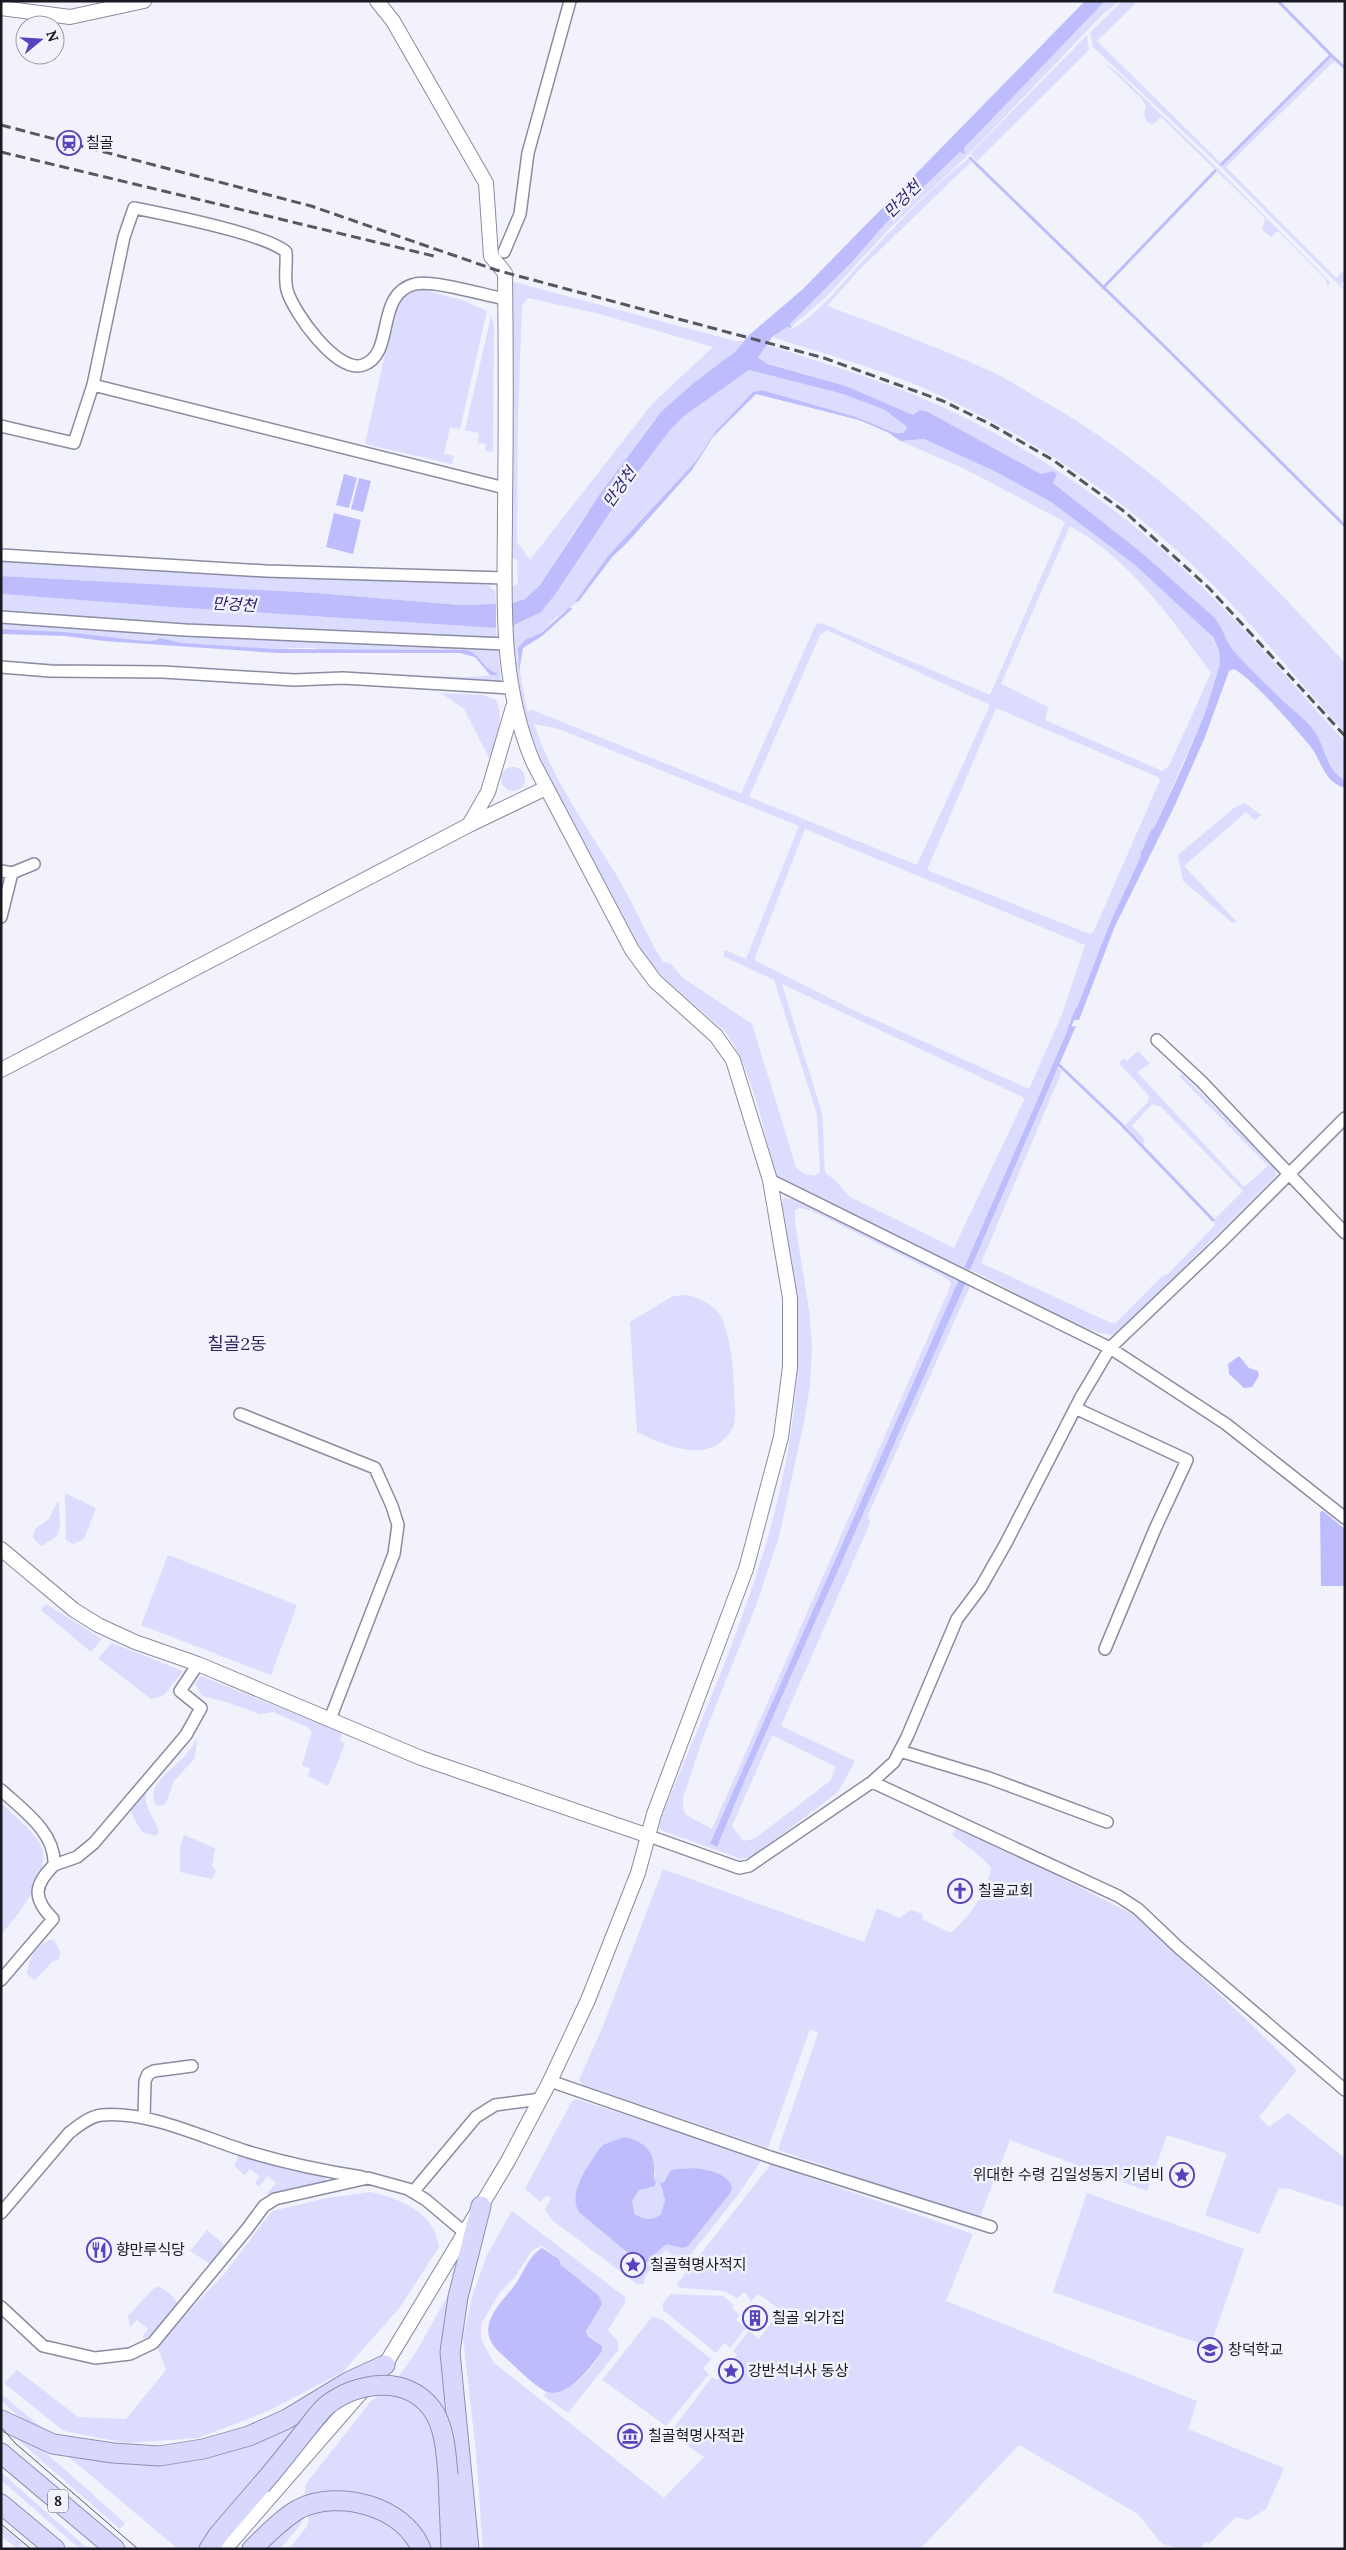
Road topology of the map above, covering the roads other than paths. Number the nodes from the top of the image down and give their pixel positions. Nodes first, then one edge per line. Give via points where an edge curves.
1 (144, 1) edge
2 (377, 1) edge
3 (570, 1) edge
4 (1, 8) edge
5 (504, 252) dead end
6 (505, 299) junction
7 (92, 385) junction
8 (1, 426) edge
9 (505, 488) junction
10 (1, 555) edge
11 (505, 583) junction
12 (1, 617) edge
13 (504, 641) junction
14 (1, 667) edge
15 (511, 688) junction
16 (513, 705) junction
17 (546, 788) junction
18 (469, 825) junction
19 (34, 864) dead end
20 (7, 872) edge
21 (1, 917) edge
22 (1157, 1040) dead end
23 (1, 1070) edge
24 (1345, 1118) edge
25 (1288, 1175) junction
26 (770, 1180) junction
27 (1344, 1231) edge
28 (1110, 1348) junction
29 (1075, 1408) junction
30 (240, 1414) dead end
31 (1345, 1518) edge
32 (1, 1549) edge
33 (1105, 1649) dead end
34 (198, 1664) junction
35 (330, 1719) junction
36 (900, 1751) junction
37 (872, 1782) junction
38 (1, 1790) edge
39 (1107, 1822) dead end
40 (646, 1835) junction
41 (54, 1865) junction
42 (1, 1980) edge
43 (192, 2066) dead end
44 (550, 2081) junction
45 (1345, 2090) edge
46 (541, 2099) junction
47 (144, 2117) junction
48 (368, 2178) junction
49 (413, 2192) junction
50 (481, 2206) junction
51 (1, 2213) edge
52 (991, 2227) dead end
53 (464, 2232) junction
54 (1, 2307) edge
55 (385, 2365) junction
56 (1, 2420) edge
57 (1, 2453) edge
58 (1, 2504) edge
59 (55, 2549) edge
60 (115, 2549) edge
61 (209, 2549) edge
62 (225, 2549) edge
63 (252, 2549) edge
64 (421, 2549) edge
65 (452, 2549) edge
66 (469, 2549) edge

1 - 4 street via 70,17
2 - 6 street via 394,21 486,183 491,256 505,272
3 - 5 street via 528,153 520,214
6 - 7 street via 430,283 416,284 396,296 379,353 362,366 347,365 309,330 294,309 287,288 286,252 280,246 134,208 124,237
6 - 9 street
7 - 8 street via 74,443
7 - 9 street
9 - 11 street
10 - 11 street
11 - 13 street
12 - 13 street via 185,630
13 - 15 street
14 - 15 street via 294,680 343,678
15 - 16 street
16 - 17 street via 521,733
16 - 18 street via 488,792
17 - 18 street
17 - 26 street via 632,950 655,981 716,1036 733,1060
18 - 23 street
19 - 20 street
20 - 21 street
22 - 25 street via 1202,1082
24 - 25 street
25 - 27 street
25 - 28 street
26 - 28 street
26 - 40 street via 790,1298 792,1331 781,1436 746,1569
28 - 29 street
28 - 31 street via 1226,1424
29 - 33 street via 1187,1460
29 - 36 street via 1006,1544 981,1587 957,1619
30 - 35 street via 375,1468 398,1525 394,1554
32 - 34 street via 74,1610 98,1625
34 - 35 street
34 - 41 street via 180,1691 200,1708 186,1735 94,1843 77,1857
35 - 40 street via 421,1758
36 - 37 street via 894,1762
36 - 39 street via 989,1778
37 - 40 street via 749,1866 739,1868
37 - 45 street via 1118,1896
38 - 41 street via 31,1817 48,1838 55,1855
40 - 44 street via 635,1882 588,2000
41 - 42 street via 41,1878 37,1894 43,1909 53,1920
43 - 47 street via 148,2074
44 - 46 street
44 - 52 street via 770,2157
46 - 49 street via 495,2105 476,2117
46 - 50 street
47 - 48 street via 251,2153
47 - 51 street via 99,2115 80,2124
48 - 49 street
48 - 54 street via 275,2199 264,2206 153,2343 130,2354 95,2358 43,2346
49 - 53 street
50 - 53 street
50 - 66 highway via 458,2297 450,2352
53 - 55 street
55 - 56 highway via 348,2382 287,2419 249,2436 203,2449 160,2456 53,2444
55 - 62 street
57 - 60 highway, 8
58 - 59 highway
61 - 65 highway, bridge via 325,2407 359,2387 378,2385 399,2387 416,2395 432,2409 441,2428 448,2475
63 - 64 highway via 279,2522 300,2509 332,2500 369,2506 394,2518 403,2524

